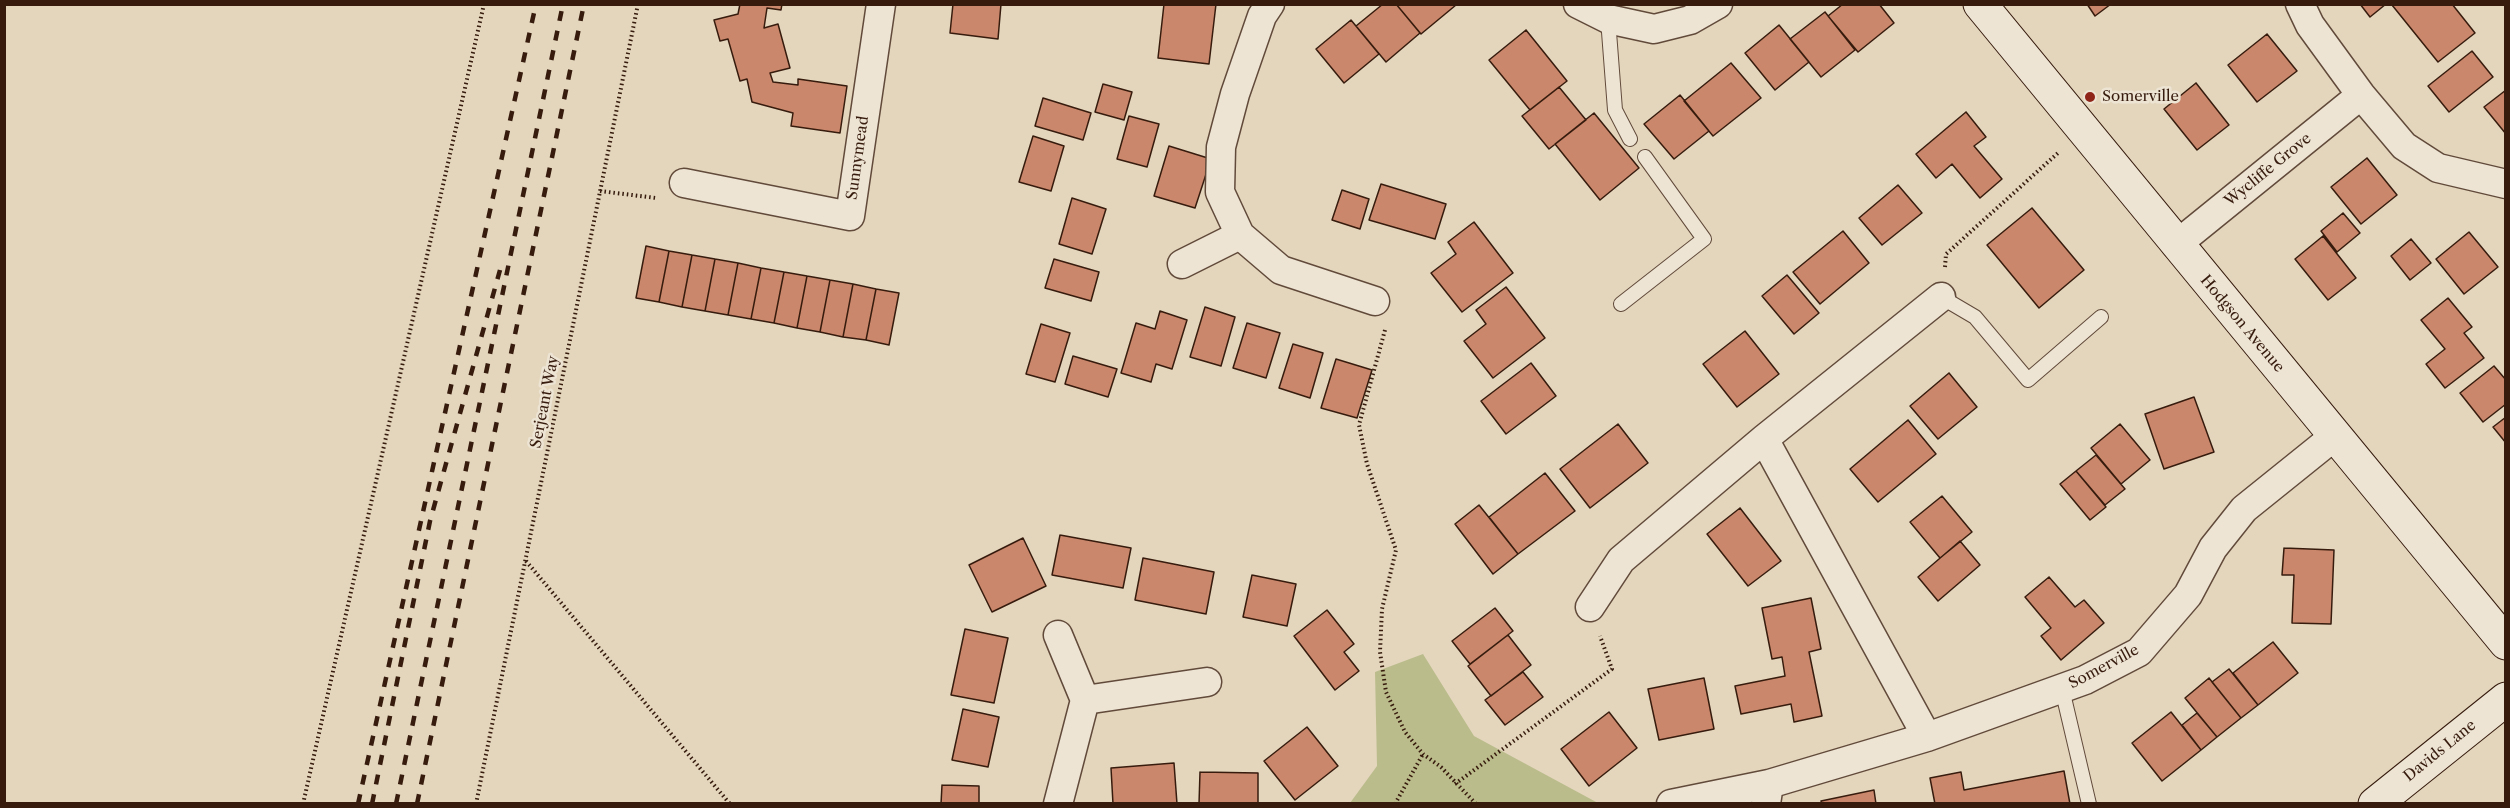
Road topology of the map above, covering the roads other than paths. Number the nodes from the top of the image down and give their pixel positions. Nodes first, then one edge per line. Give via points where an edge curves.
1 (881, 4) edge
2 (1270, 4) edge
3 (1578, 4) edge
4 (1718, 4) edge
5 (1980, 4) edge
6 (2301, 4) edge
7 (1608, 19) junction
8 (2361, 95) junction
9 (1630, 139) dead end
10 (1645, 157) dead end
11 (684, 183) road end
12 (2505, 184) edge
13 (1240, 235) junction
14 (2176, 245) junction
15 (1182, 264) dead end
16 (1941, 297) joint
17 (1375, 301) road end
18 (1622, 304) dead end
19 (2101, 317) dead end
20 (2336, 435) junction
21 (1764, 439) junction
22 (1590, 607) road end
23 (1058, 635) dead end
24 (2505, 644) edge
25 (1207, 682) dead end
26 (2062, 689) junction
27 (2505, 699) edge
28 (1085, 700) junction
29 (1927, 737) junction
30 (1767, 794) edge
31 (1058, 804) edge
32 (1671, 804) edge
33 (2089, 804) edge
34 (2375, 804) edge

1 - 11 street, Sunnymead via 850,216
2 - 13 street via 1262,16 1235,94 1221,147 1220,192
3 - 7 street
4 - 7 street via 1690,20 1654,29
5 - 14 street, Hodgson Avenue
6 - 8 street via 2310,25
7 - 9 lane via 1615,110
8 - 12 street via 2404,146 2438,168
8 - 14 street, Wycliffe Grove
10 - 18 lane via 1704,239
13 - 15 street
13 - 17 street via 1281,270
14 - 20 street, Hodgson Avenue
16 - 19 lane via 1976,317 2028,380
16 - 21 street
20 - 24 street, Hodgson Avenue
20 - 26 street, Somerville via 2244,509 2213,548 2188,595 2139,652
21 - 22 street via 1621,560
21 - 29 street
23 - 28 street
25 - 28 street
26 - 29 street, Somerville
26 - 33 lane
27 - 34 street, Davids Lane
28 - 31 street
29 - 30 street, Somerville
30 - 32 street, Somerville

